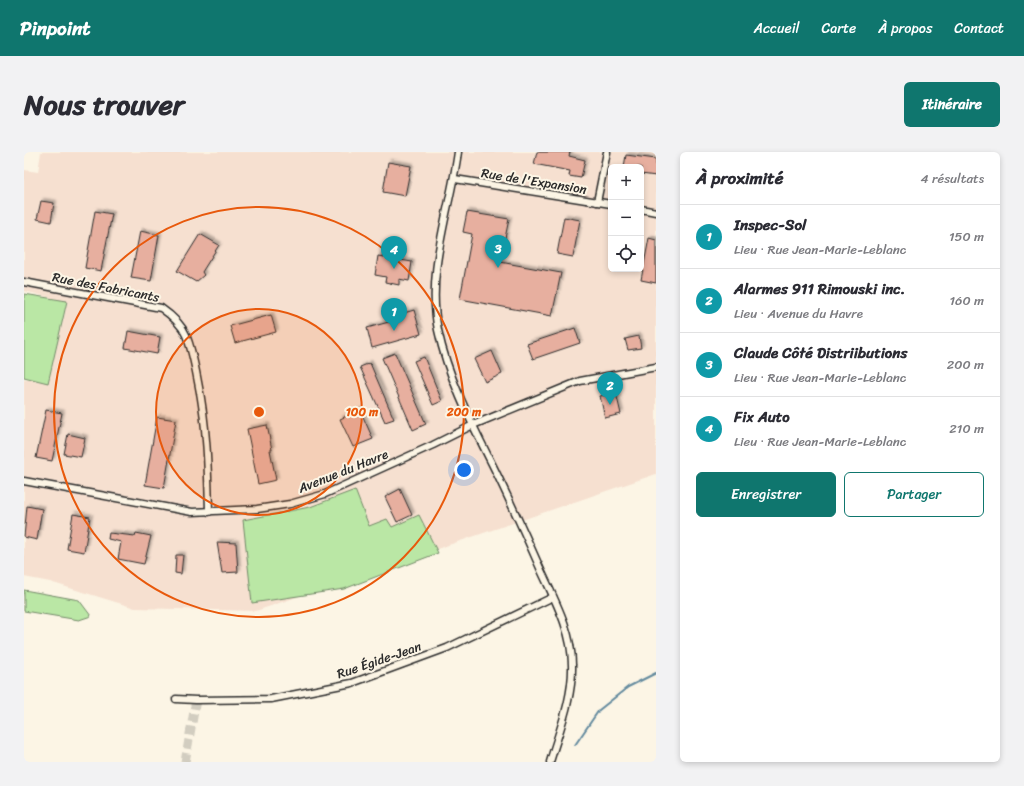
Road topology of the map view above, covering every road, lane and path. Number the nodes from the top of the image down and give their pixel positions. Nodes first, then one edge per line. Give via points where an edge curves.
1 (458, 152) edge
2 (607, 152) edge
3 (454, 178) junction
4 (597, 202) junction
5 (608, 204) edge
6 (644, 210) edge
7 (656, 212) edge
8 (24, 282) edge
9 (656, 367) edge
10 (473, 425) junction
11 (24, 481) edge
12 (209, 512) junction
13 (553, 597) junction
14 (176, 699) dead end
15 (550, 762) edge

1 - 3 street
2 - 4 street
3 - 4 street, Rue de l'Expansion
3 - 10 street via 435,270 434,299 444,355
4 - 5 street, Rue de l'Expansion
6 - 7 street
8 - 12 street, Rue des Fabricants via 161,308 172,315 186,335 195,365 204,413
9 - 10 street, Avenue du Havre via 580,381
10 - 12 street, Avenue du Havre via 325,494 257,510
10 - 13 street
11 - 12 street, Avenue du Havre via 192,512
13 - 14 street, Rue Égide-Jean via 447,648 352,683 271,699
13 - 15 street via 569,634 572,665 569,699

